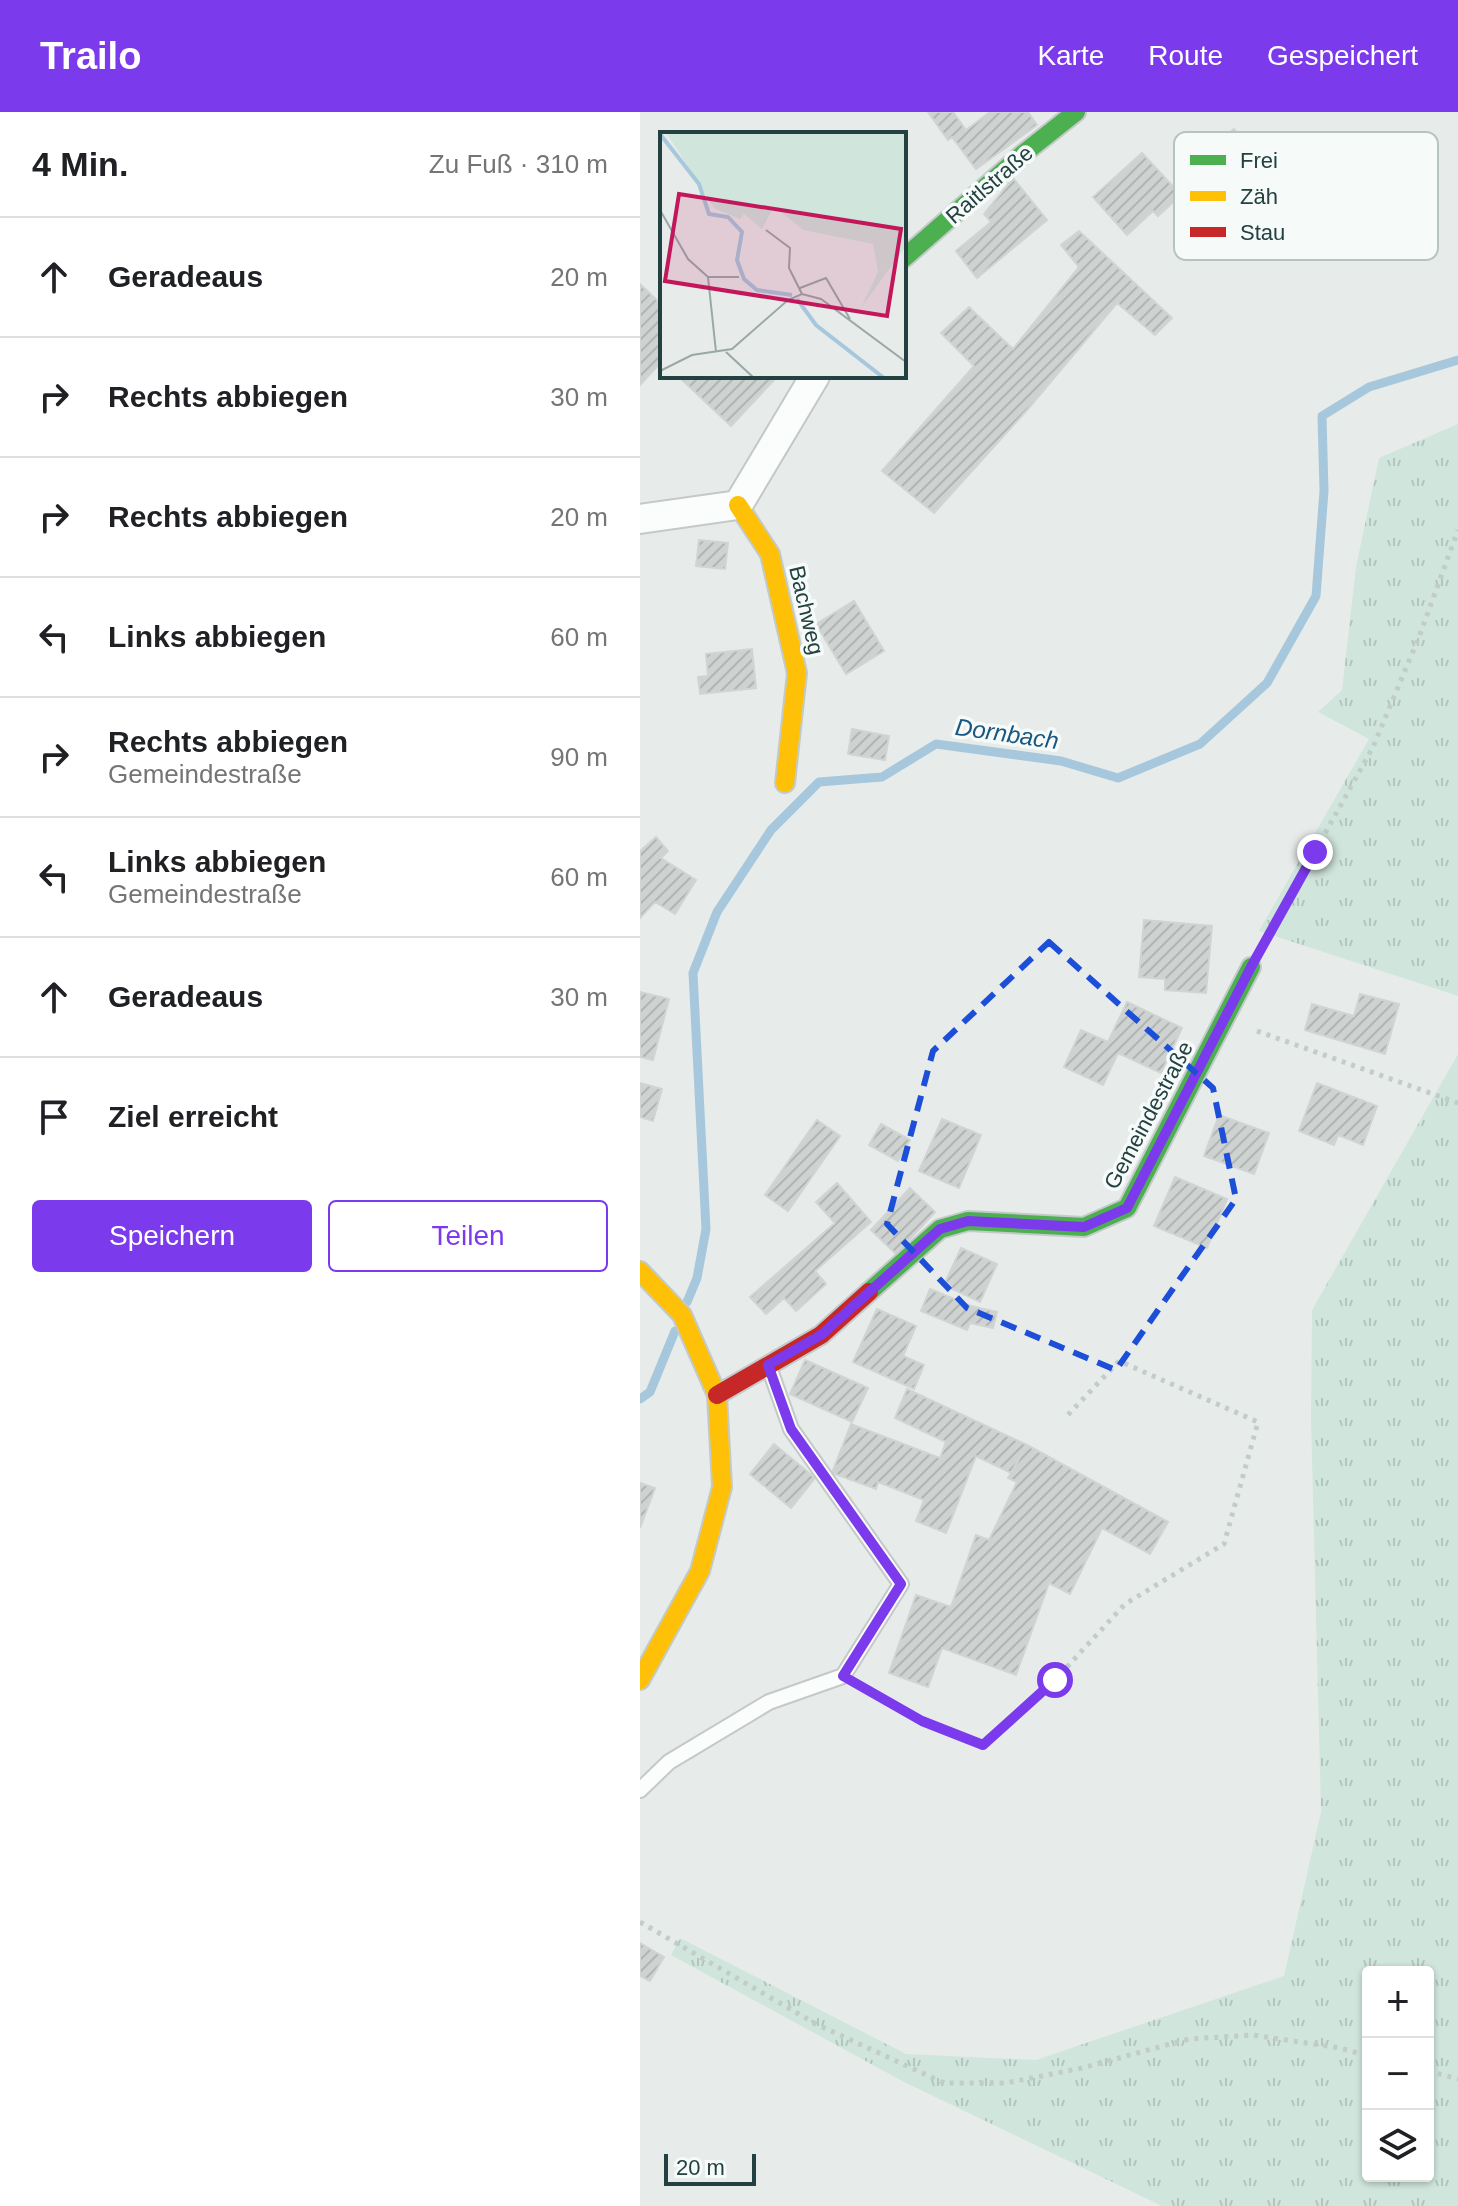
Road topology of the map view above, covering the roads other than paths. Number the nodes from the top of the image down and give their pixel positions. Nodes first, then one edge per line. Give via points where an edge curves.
1 (1076, 112) edge
2 (906, 256) edge
3 (814, 378) edge
4 (738, 505) junction
5 (640, 519) edge
6 (785, 783) dead end
7 (1251, 967) road end
8 (640, 1271) edge
9 (768, 1365) junction
10 (717, 1395) junction
11 (640, 1680) edge
12 (640, 1790) edge

1 - 2 street, Raitlstraße
3 - 4 street
4 - 5 street
4 - 6 street, Bachweg via 770,554 797,673
7 - 9 street, Gemeindestraße via 1127,1208 1084,1227 968,1221 940,1229 821,1335
8 - 10 street via 682,1315
9 - 10 street, Gemeindestraße
9 - 12 lane via 791,1429 901,1584 843,1676 769,1702 669,1762
10 - 11 street via 722,1487 700,1571

